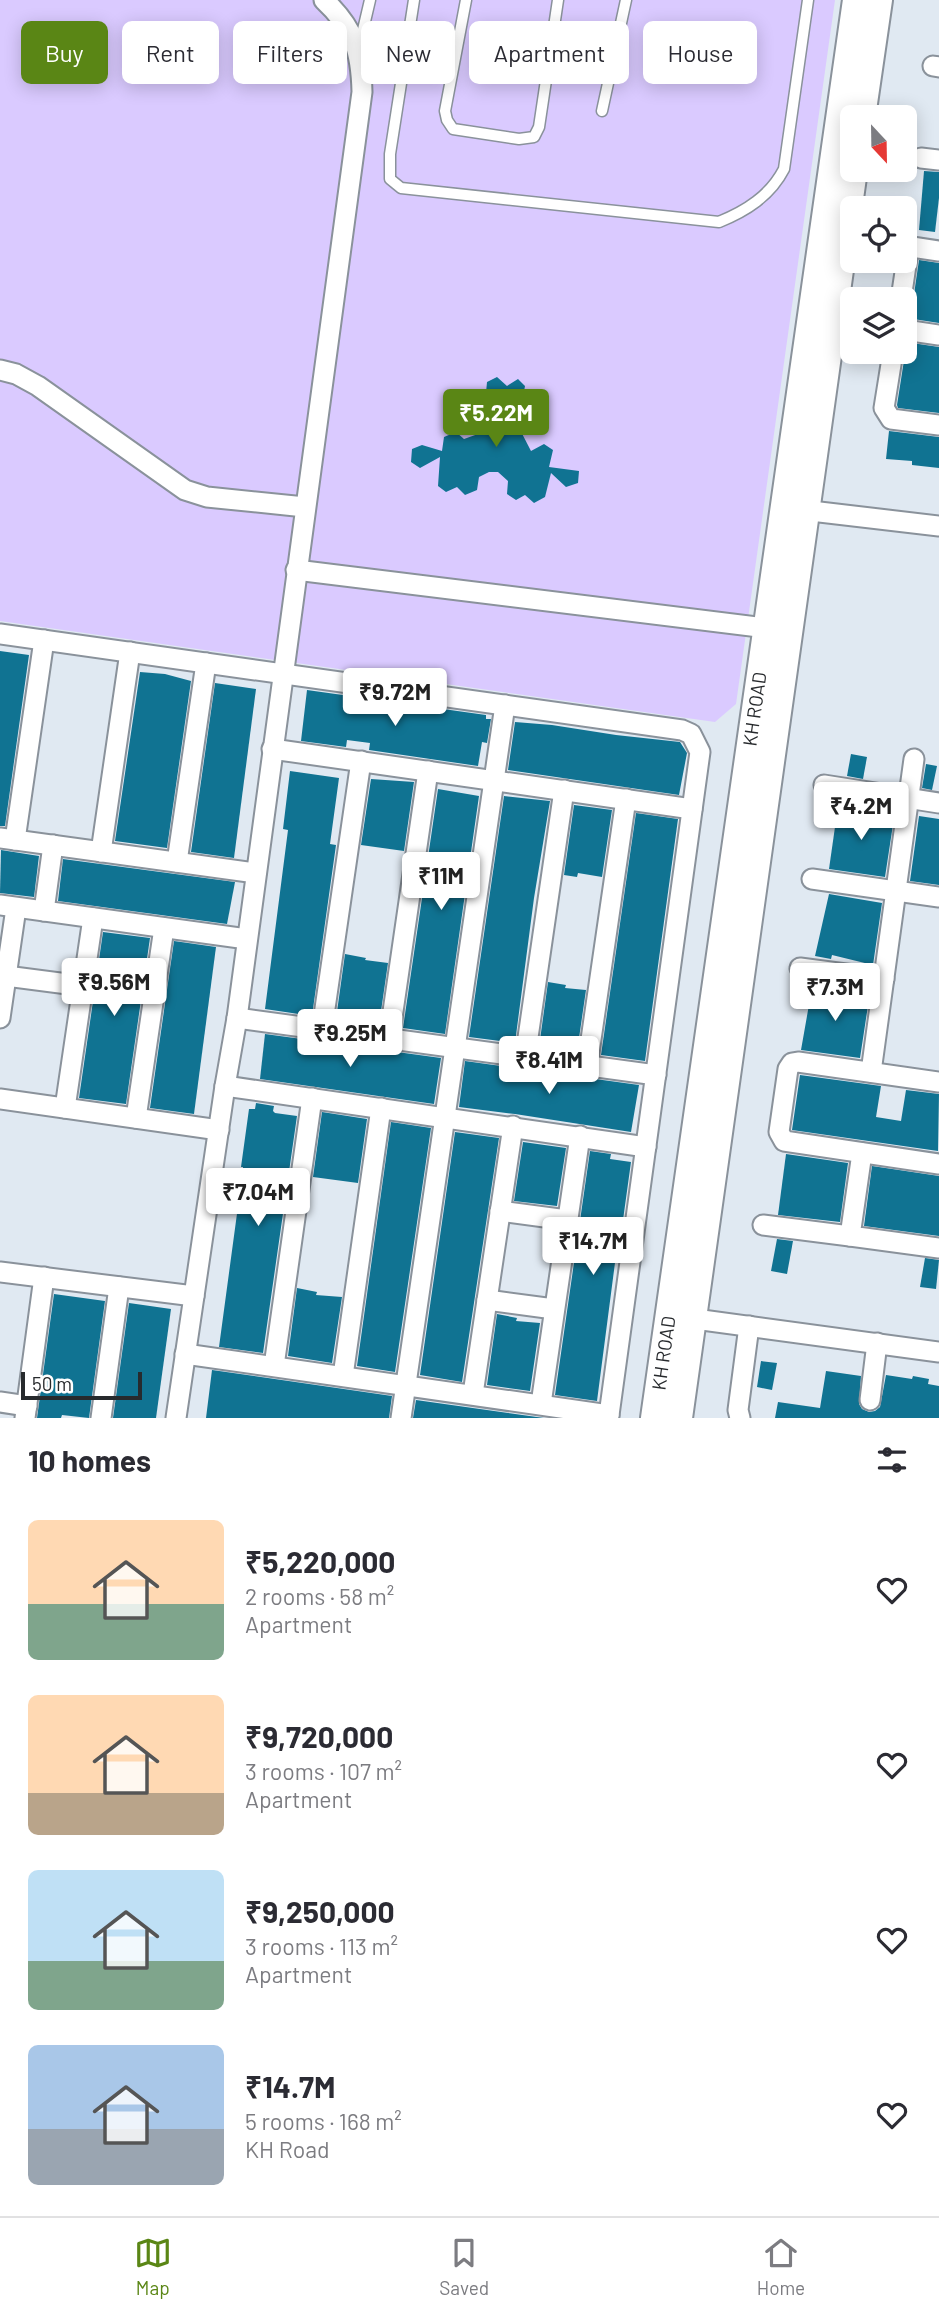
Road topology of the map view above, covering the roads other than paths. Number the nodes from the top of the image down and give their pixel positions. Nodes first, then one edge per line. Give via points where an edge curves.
1 (324, 0) edge
2 (370, 0) edge
3 (414, 0) edge
4 (466, 0) edge
5 (558, 0) edge
6 (626, 0) edge
7 (808, 0) edge
8 (856, 0) edge
9 (879, 0) edge
10 (358, 51) junction
11 (864, 105) edge
12 (602, 111) dead end
13 (852, 182) edge
14 (939, 251) edge
15 (903, 287) edge
16 (917, 332) edge
17 (939, 335) edge
18 (891, 364) edge
19 (0, 370) edge
20 (939, 425) edge
21 (305, 507) junction
22 (795, 509) junction
23 (939, 526) edge
24 (296, 570) junction
25 (766, 628) junction
26 (0, 634) edge
27 (44, 640) junction
28 (130, 652) junction
29 (206, 663) junction
30 (282, 674) junction
31 (505, 705) junction
32 (272, 749) junction
33 (914, 760) dead end
34 (361, 761) junction
35 (428, 771) junction
36 (494, 780) junction
37 (824, 785) dead end
38 (564, 790) junction
39 (908, 798) junction
40 (626, 799) junction
41 (939, 803) edge
42 (692, 809) junction
43 (7, 839) edge
44 (53, 845) junction
45 (101, 852) junction
46 (177, 862) junction
47 (256, 873) junction
48 (812, 879) dead end
49 (895, 891) junction
50 (939, 897) edge
51 (8, 906) edge
52 (44, 911) junction
53 (93, 918) junction
54 (164, 928) junction
55 (247, 939) junction
56 (800, 968) dead end
57 (6, 976) junction
58 (884, 979) junction
59 (83, 986) junction
60 (0, 1018) edge
61 (237, 1018) junction
62 (322, 1029) junction
63 (389, 1039) junction
64 (455, 1048) junction
65 (525, 1058) junction
66 (587, 1067) junction
67 (871, 1072) junction
68 (656, 1075) junction
69 (939, 1082) edge
70 (225, 1086) junction
71 (312, 1098) junction
72 (0, 1099) edge
73 (65, 1108) junction
74 (382, 1108) junction
75 (445, 1117) junction
76 (136, 1118) junction
77 (513, 1126) junction
78 (219, 1130) junction
79 (580, 1136) junction
80 (646, 1147) junction
81 (862, 1153) junction
82 (939, 1164) edge
83 (500, 1210) junction
84 (567, 1220) junction
85 (763, 1225) dead end
86 (850, 1236) junction
87 (939, 1248) edge
88 (0, 1272) edge
89 (44, 1278) junction
90 (119, 1287) junction
91 (194, 1296) junction
92 (487, 1300) junction
93 (554, 1309) junction
94 (681, 1317) junction
95 (749, 1326) junction
96 (877, 1343) junction
97 (939, 1352) edge
98 (185, 1354) junction
99 (274, 1366) junction
100 (342, 1376) junction
101 (405, 1385) junction
102 (474, 1394) junction
103 (870, 1400) dead end
104 (0, 1402) edge
105 (541, 1404) junction
106 (26, 1412) edge
107 (609, 1416) edge
108 (101, 1418) edge
109 (176, 1418) edge
110 (401, 1418) edge
111 (654, 1418) edge
112 (679, 1418) edge
113 (740, 1418) edge

1 - 10 street via 342,17
2 - 10 lane
3 - 7 lane via 390,155 390,179 401,188 719,222 744,212 775,186 784,170
4 - 5 lane via 447,120 453,129 519,139 534,137 539,127
6 - 12 lane
8 - 22 main road, KH ROAD
9 - 11 main road
10 - 21 street via 362,92
13 - 22 main road, KH ROAD
14 - 15 street via 912,247
16 - 17 street
18 - 20 street via 886,414 891,419
19 - 21 street via 38,386 185,490 207,497
21 - 24 street
22 - 23 street
22 - 25 main road, KH ROAD
22 - 94 main road, KH ROAD
24 - 25 street
24 - 30 street
25 - 94 main road, KH ROAD
26 - 27 street
27 - 28 street
27 - 43 street
28 - 29 street
28 - 45 street
29 - 30 street
29 - 46 street
30 - 31 street
30 - 32 street
31 - 36 street
31 - 42 street via 691,734 700,752
32 - 34 street
32 - 47 street
33 - 39 street
34 - 35 street
34 - 62 street
35 - 36 street
35 - 63 street
36 - 38 street
36 - 64 street
37 - 39 street
38 - 40 street
38 - 65 street
39 - 41 street
39 - 49 street
40 - 42 street
40 - 66 street
42 - 68 street
43 - 44 street
44 - 45 street
44 - 52 street
45 - 46 street
46 - 47 street
47 - 55 street
48 - 49 street
49 - 50 street
49 - 58 street
51 - 52 street
51 - 57 street
52 - 53 street
53 - 54 street
53 - 59 street
54 - 55 street
54 - 76 street
55 - 61 street
56 - 58 street
57 - 59 street
57 - 60 street
58 - 67 street
59 - 73 street
61 - 62 street
61 - 70 street
62 - 63 street
63 - 64 street
64 - 65 street
64 - 75 street
65 - 66 street
66 - 68 street
67 - 69 street
67 - 81 street via 792,1063 779,1132 784,1141
68 - 80 street
70 - 71 street
70 - 78 street
71 - 74 street
71 - 99 street
72 - 73 street
73 - 76 street
74 - 75 street
74 - 100 street
75 - 77 street
75 - 101 street
76 - 78 street
77 - 79 street
77 - 83 street
78 - 91 street
79 - 80 street
79 - 84 street
80 - 107 street
81 - 82 street
81 - 86 street
83 - 84 street
83 - 92 street
84 - 93 street
85 - 86 street
86 - 87 street
88 - 89 street
89 - 90 street
89 - 106 street
90 - 91 street
90 - 108 street
91 - 98 street
92 - 93 street
92 - 102 street
93 - 105 street
94 - 95 street
94 - 111 main road, KH ROAD
94 - 112 main road, KH ROAD
95 - 96 street
95 - 113 street
96 - 97 street
96 - 103 street
98 - 99 street
98 - 109 street
99 - 100 street
100 - 101 street
101 - 102 street
101 - 110 street
102 - 105 street
104 - 106 street
105 - 107 street

